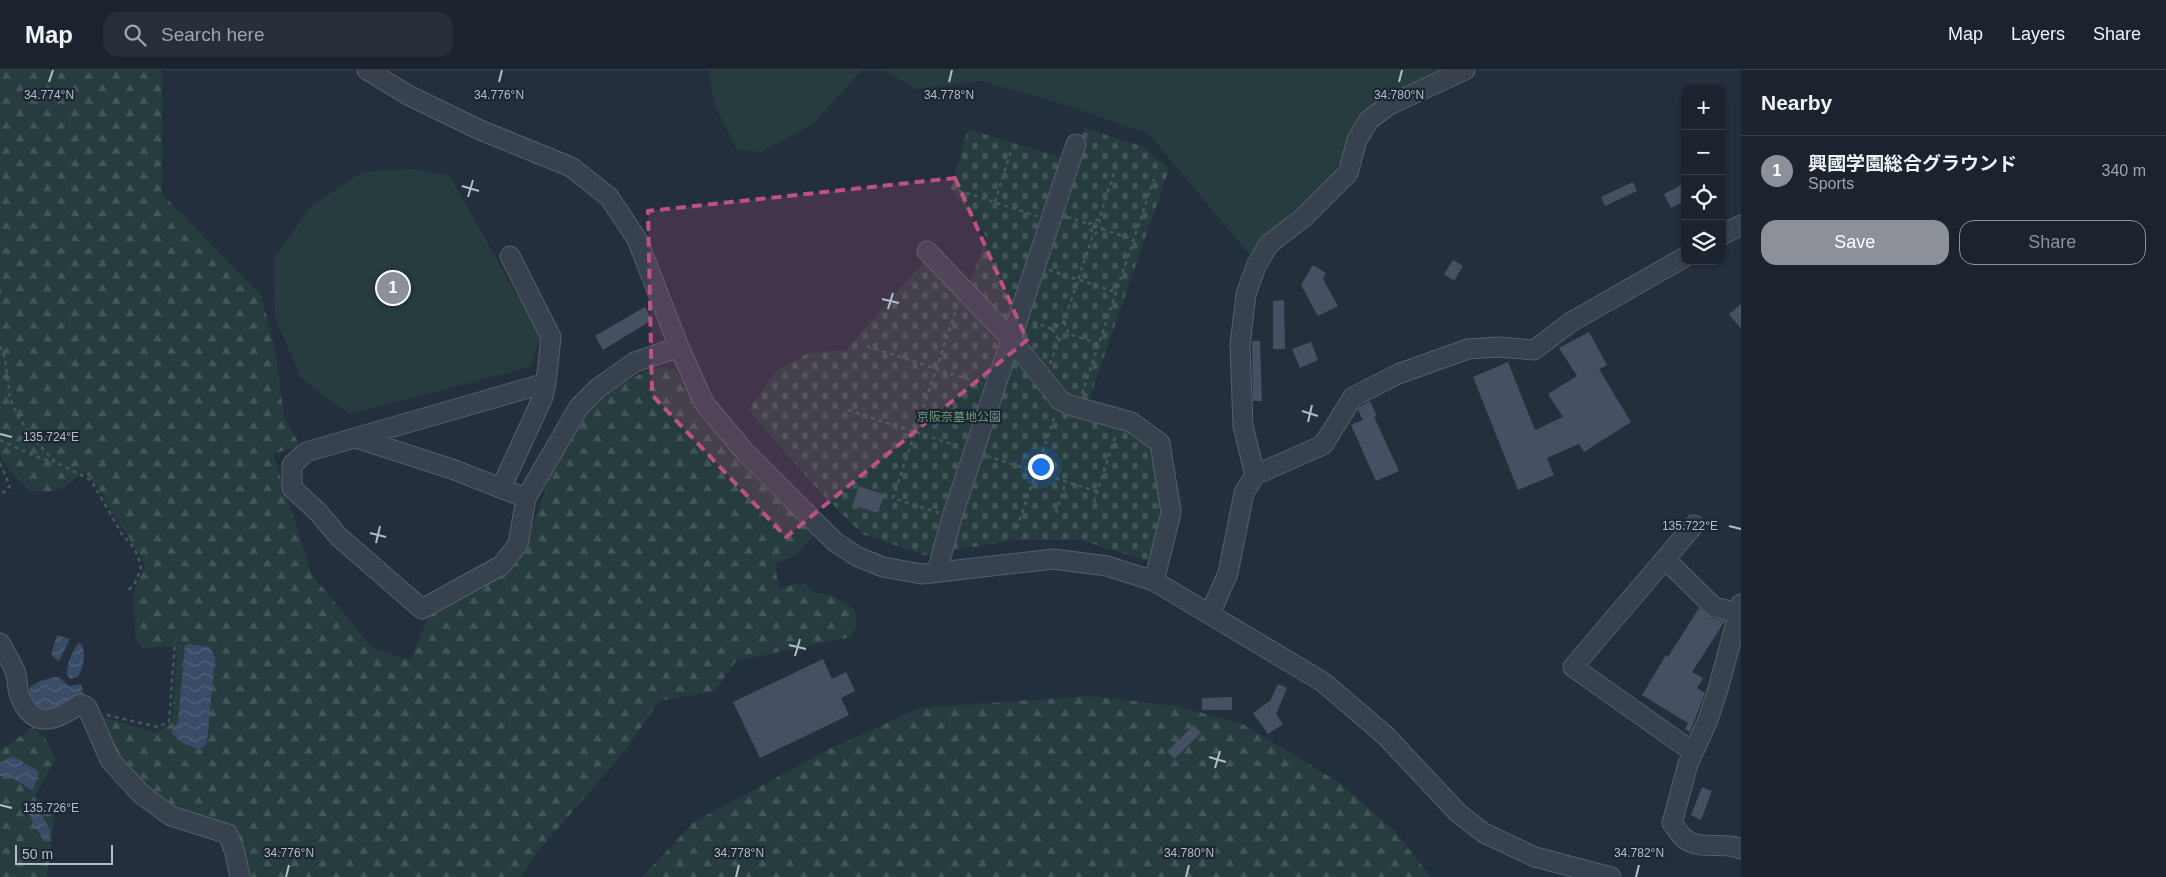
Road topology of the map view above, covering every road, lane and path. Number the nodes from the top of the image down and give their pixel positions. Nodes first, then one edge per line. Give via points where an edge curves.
1 (367, 70) edge
2 (1465, 70) edge
3 (1076, 144) dead end
4 (1012, 148) dead end
5 (1116, 167) dead end
6 (1154, 180) dead end
7 (951, 188) dead end
8 (995, 202) junction
9 (1052, 216) junction
10 (1099, 220) junction
11 (1090, 224) junction
12 (1741, 225) edge
13 (1102, 229) junction
14 (1726, 234) edge
15 (1093, 235) junction
16 (1134, 240) junction
17 (927, 251) dead end
18 (510, 256) dead end
19 (1681, 259) edge
20 (1036, 266) junction
21 (1078, 280) junction
22 (0, 288) edge
23 (1116, 292) junction
24 (0, 297) edge
25 (957, 307) dead end
26 (1018, 318) junction
27 (1064, 322) junction
28 (1052, 329) junction
29 (1069, 334) junction
30 (1011, 339) junction
31 (1059, 340) junction
32 (1099, 344) junction
33 (0, 346) edge
34 (867, 346) dead end
35 (679, 347) junction
36 (937, 369) junction
37 (1045, 380) junction
38 (546, 383) junction
39 (995, 388) junction
40 (1060, 400) junction
41 (1078, 407) junction
42 (1121, 419) junction
43 (356, 438) junction
44 (0, 440) edge
45 (55, 462) junction
46 (0, 463) edge
47 (1256, 475) junction
48 (1066, 482) dead end
49 (501, 488) junction
50 (0, 496) edge
51 (526, 498) junction
52 (1094, 502) dead end
53 (1056, 514) dead end
54 (952, 517) junction
55 (1694, 525) dead end
56 (1017, 528) dead end
57 (1665, 559) junction
58 (938, 572) junction
59 (1154, 580) junction
60 (126, 593) dead end
61 (1740, 609) edge
62 (1210, 614) junction
63 (175, 642) dead end
64 (0, 643) edge
65 (102, 714) dead end
66 (1693, 752) junction
67 (1741, 849) edge
68 (240, 877) edge
69 (1611, 877) edge

1 - 35 street via 408,95 480,130 571,167 610,197 637,239
2 - 47 street via 1389,105 1369,120 1357,140 1348,172 1303,218 1269,244 1257,264 1246,294 1240,345 1243,426
3 - 9 street
4 - 8 path
5 - 10 path
6 - 16 path
7 - 8 path
8 - 9 path
9 - 11 path
9 - 20 street
10 - 11 path
10 - 13 path
11 - 15 path
12 - 14 street
13 - 15 path
13 - 16 path
15 - 21 path
16 - 23 path
17 - 30 street
18 - 38 street via 551,337
19 - 47 street via 1571,322 1534,350 1468,348 1398,374 1352,397 1323,445
20 - 21 path
20 - 26 street
21 - 23 path
21 - 27 path
22 - 24 path
23 - 32 path
25 - 36 path
26 - 28 path
26 - 30 street
27 - 28 path
27 - 29 path
28 - 31 path
29 - 31 path
29 - 32 path
30 - 37 street
30 - 39 street
31 - 37 path
32 - 41 path
33 - 45 path via 13,409 32,438
34 - 36 path
35 - 51 street via 635,362 598,388 578,407
35 - 58 street via 704,403 745,452 835,542 858,557 883,567 922,574
36 - 39 path
36 - 54 path via 893,498
37 - 40 street
38 - 43 street
38 - 49 street via 543,397
39 - 54 street
40 - 41 street
40 - 56 path
41 - 42 street
42 - 52 path
42 - 59 street via 1131,422 1160,443 1171,513
43 - 49 street
43 - 51 street via 306,452 292,465 292,488 318,512 338,537 422,609 502,565 518,544
44 - 45 path
45 - 60 path via 91,480 138,556 140,568 135,583
46 - 50 path via 10,486
47 - 62 street via 1244,493 1228,573
48 - 53 path
49 - 51 street
54 - 58 street
55 - 57 street
57 - 61 street via 1714,607
57 - 66 street via 1573,667
58 - 59 street via 1052,560 1107,566
59 - 62 street
61 - 66 street via 1708,720
62 - 69 street via 1324,682 1386,736 1458,813 1484,833 1535,857
63 - 65 path via 169,722 158,727
64 - 68 street via 16,673 19,694 27,708 38,718 52,720 80,704 87,707 110,760 141,794 171,816 228,834
66 - 67 street via 1672,823 1686,840

